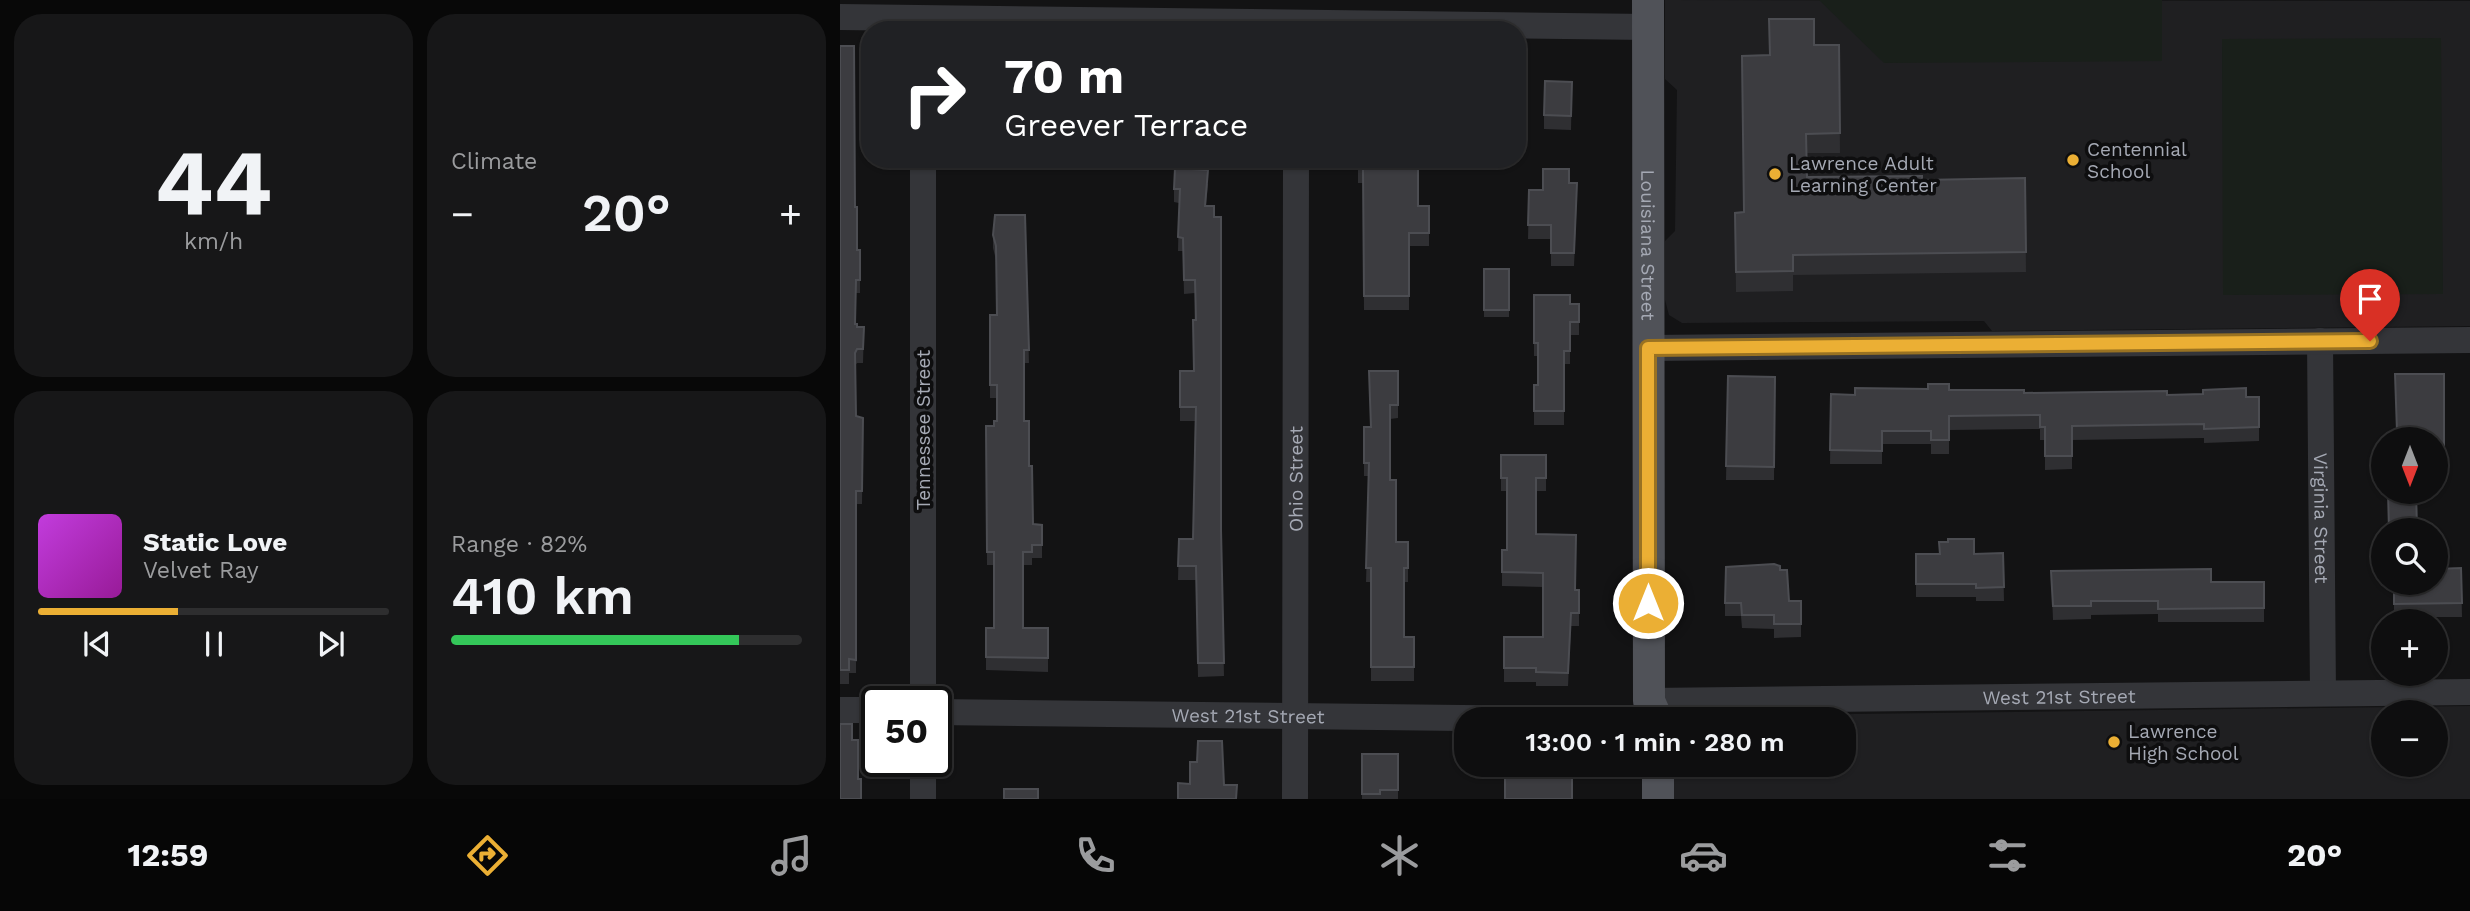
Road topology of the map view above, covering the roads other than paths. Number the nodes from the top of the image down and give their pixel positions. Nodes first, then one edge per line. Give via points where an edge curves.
1 (1648, 14) edge
2 (923, 16) edge
3 (840, 17) edge
4 (1296, 18) edge
5 (923, 168) edge
6 (1296, 168) edge
7 (2470, 340) edge
8 (2320, 341) junction
9 (1648, 348) junction
10 (923, 686) edge
11 (2470, 692) edge
12 (2323, 693) junction
13 (1648, 707) edge
14 (1850, 707) edge
15 (840, 710) edge
16 (861, 710) edge
17 (952, 712) edge
18 (1295, 716) junction
19 (1454, 718) edge
20 (923, 777) edge
21 (1638, 777) edge
22 (1658, 777) edge
23 (923, 799) edge
24 (1295, 799) edge
25 (1638, 799) edge
26 (1658, 799) edge

1 - 4 street
1 - 9 main road, Louisiana Street
2 - 3 street
2 - 4 street
5 - 10 street, Tennessee Street
6 - 18 street, Ohio Street
7 - 8 street
8 - 9 street
8 - 12 street, Virginia Street
9 - 13 main road, Louisiana Street
11 - 12 street, West 21st Street
12 - 14 street, West 21st Street
15 - 16 street
17 - 18 street, West 21st Street
18 - 19 street, West 21st Street
18 - 24 street, Ohio Street
20 - 23 street
21 - 25 main road
22 - 26 main road

